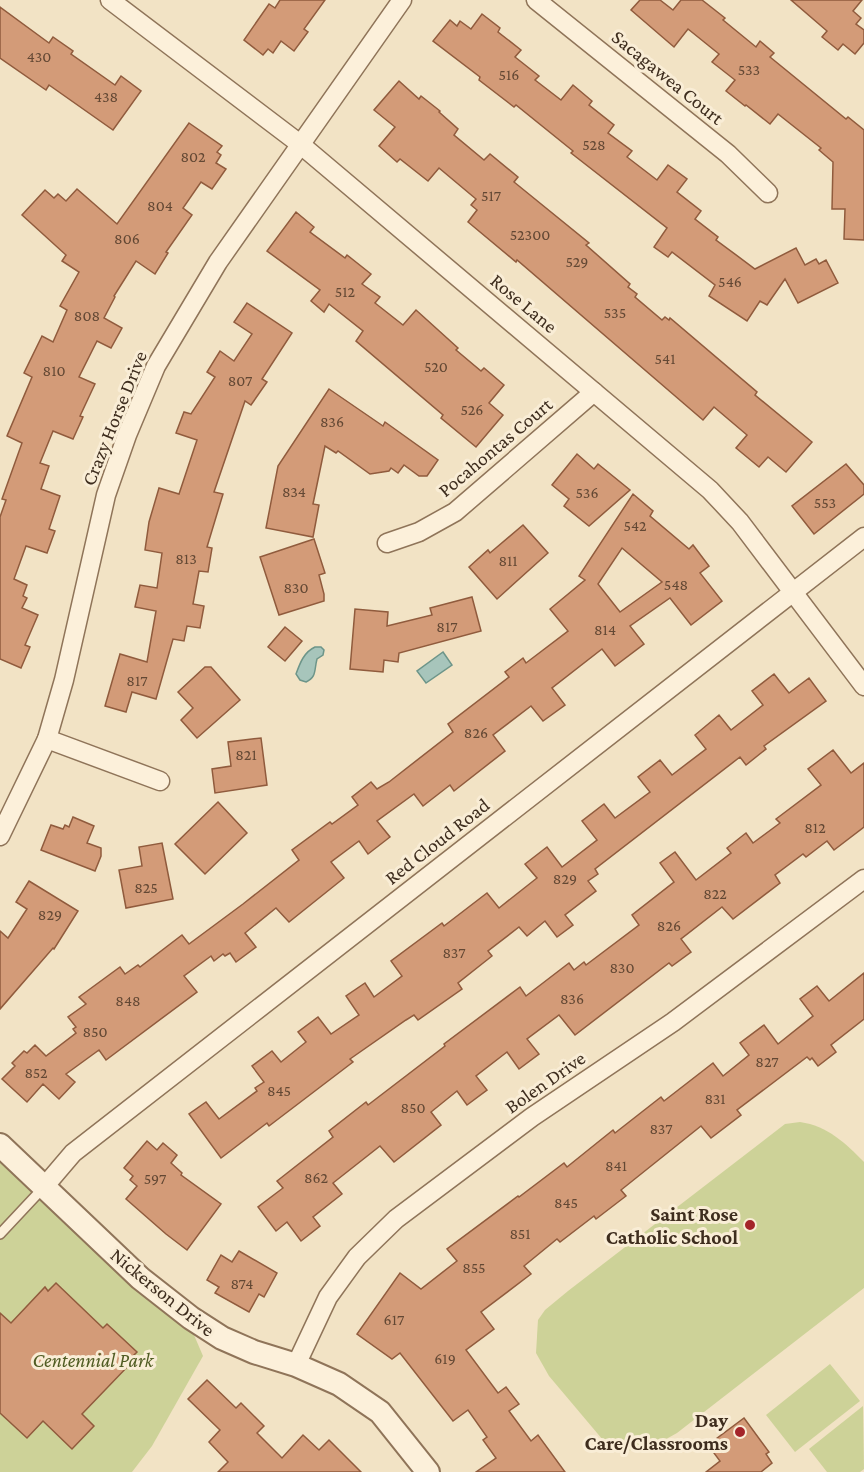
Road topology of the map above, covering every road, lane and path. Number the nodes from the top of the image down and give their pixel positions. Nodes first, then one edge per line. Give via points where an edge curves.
1 (110, 0) edge
2 (402, 0) edge
3 (536, 0) edge
4 (300, 144) junction
5 (768, 193) dead end
6 (594, 392) junction
7 (864, 537) edge
8 (387, 543) dead end
9 (794, 591) junction
10 (864, 686) edge
11 (47, 739) junction
12 (160, 781) dead end
13 (0, 836) edge
14 (864, 879) edge
15 (0, 1145) edge
16 (44, 1188) junction
17 (0, 1234) edge
18 (297, 1365) junction
19 (428, 1472) edge

1 - 4 street, Rose Lane
2 - 4 street, Crazy Horse Drive
3 - 5 street, Sacagawea Court via 728,154
4 - 6 street, Rose Lane
4 - 11 street, Crazy Horse Drive via 218,262 156,366 106,495
6 - 8 street, Pocahontas Court via 455,512 419,532
6 - 9 street, Rose Lane via 710,490
7 - 9 street, Red Cloud Road
9 - 10 street, Rose Lane
9 - 16 street, Red Cloud Road via 73,1153
11 - 12 street
11 - 13 street, Crazy Horse Drive
14 - 18 street, Bolen Drive via 673,1022 532,1117 396,1219 357,1257 328,1297
15 - 16 street, Nickerson Drive
16 - 17 lane
16 - 18 street, Nickerson Drive via 140,1278 191,1318 222,1338
18 - 19 street, Nickerson Drive via 339,1384 380,1412

